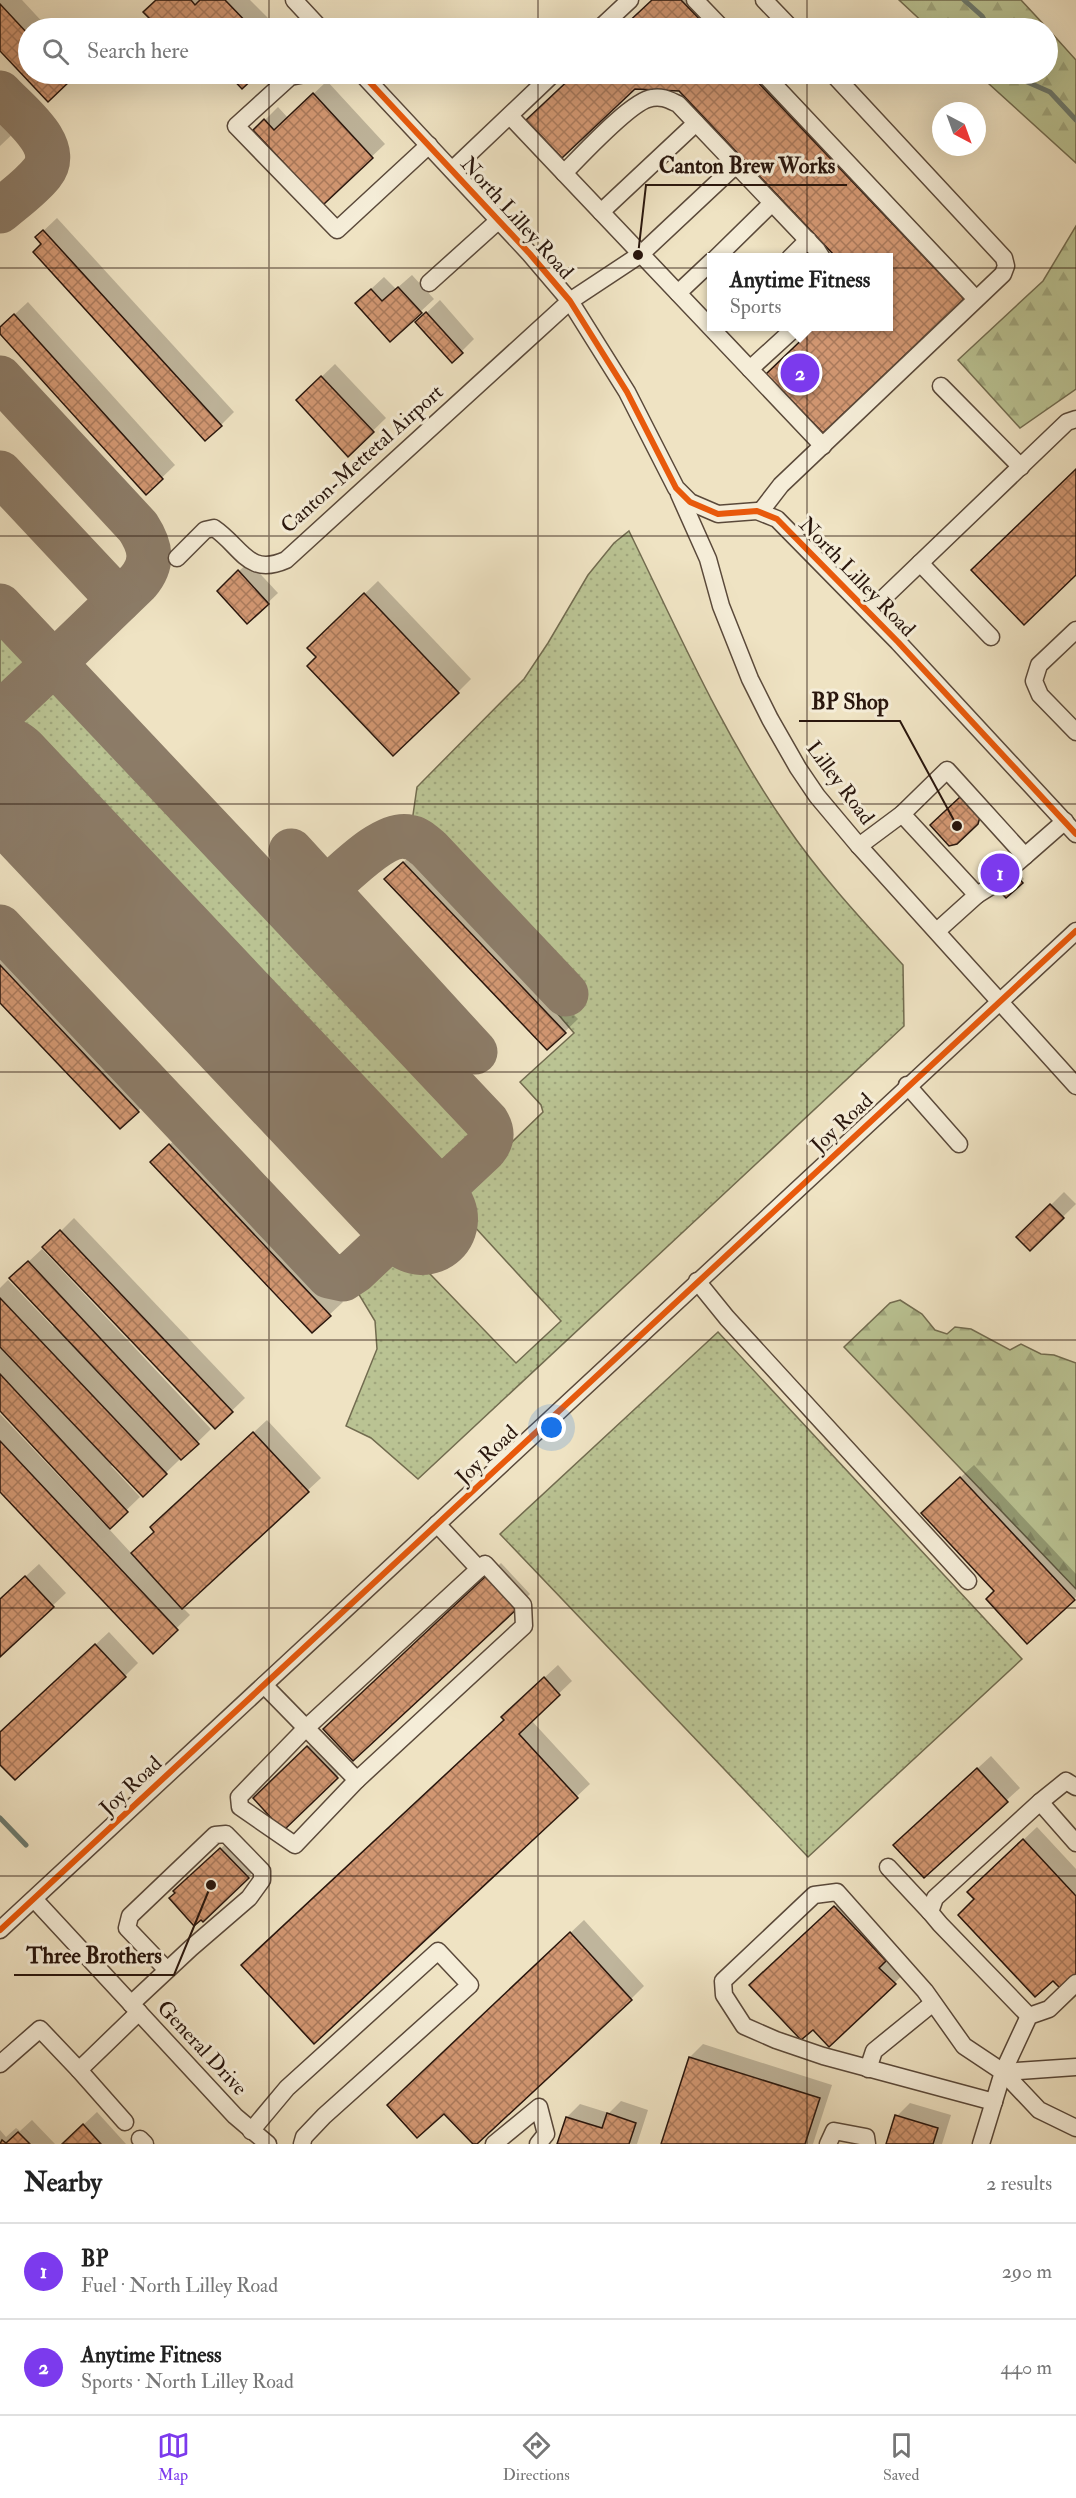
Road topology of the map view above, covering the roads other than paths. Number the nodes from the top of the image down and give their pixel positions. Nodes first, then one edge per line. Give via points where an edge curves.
1 (294, 0) edge
2 (630, 0) edge
3 (695, 0) edge
4 (764, 0) edge
5 (311, 18) edge
6 (611, 18) edge
7 (712, 18) edge
8 (781, 18) edge
9 (282, 84) edge
10 (371, 84) edge
11 (543, 84) edge
12 (773, 84) edge
13 (842, 84) edge
14 (510, 116) junction
15 (696, 123) junction
16 (429, 145) junction
17 (736, 165) junction
18 (452, 170) junction
19 (564, 173) junction
20 (772, 203) junction
21 (601, 212) junction
22 (498, 220) junction
23 (808, 240) junction
24 (721, 253) edge
25 (795, 253) edge
26 (818, 253) edge
27 (641, 254) junction
28 (707, 265) edge
29 (429, 282) dead end
30 (678, 293) junction
31 (976, 299) junction
32 (570, 301) junction
33 (707, 320) edge
34 (718, 331) edge
35 (793, 331) edge
36 (750, 369) junction
37 (941, 386) dead end
38 (1076, 419) edge
39 (823, 446) junction
40 (1020, 466) junction
41 (676, 488) junction
42 (761, 511) junction
43 (177, 558) dead end
44 (920, 563) junction
45 (869, 612) junction
46 (1076, 630) edge
47 (991, 637) dead end
48 (1076, 732) edge
49 (902, 814) junction
50 (1072, 826) edge
51 (859, 846) junction
52 (1025, 856) junction
53 (1010, 869) tunnel mouth
54 (993, 885) tunnel mouth
55 (976, 895) junction
56 (937, 931) junction
57 (1076, 931) edge
58 (998, 1002) junction
59 (908, 1085) junction
60 (1076, 1086) edge
61 (959, 1144) dead end
62 (697, 1281) junction
63 (436, 1524) junction
64 (479, 1569) junction
65 (968, 1581) dead end
66 (264, 1685) junction
67 (306, 1728) junction
68 (357, 1780) junction
69 (1076, 1787) edge
70 (1040, 1802) junction
71 (1076, 1843) edge
72 (888, 1867) dead end
73 (34, 1899) junction
74 (930, 1912) junction
75 (0, 1930) edge
76 (167, 1970) junction
77 (1076, 1983) edge
78 (933, 2003) junction
79 (135, 2008) junction
80 (1029, 2016) junction
81 (0, 2064) edge
82 (1076, 2067) edge
83 (867, 2069) junction
84 (79, 2070) junction
85 (1002, 2072) junction
86 (994, 2102) junction
87 (125, 2122) dead end
88 (1076, 2128) edge
89 (251, 2131) junction
90 (268, 2144) edge
91 (302, 2144) edge
92 (494, 2144) edge
93 (538, 2144) edge
94 (828, 2144) edge
95 (867, 2144) edge
96 (981, 2144) edge

1 - 5 street
2 - 6 street
3 - 7 street
4 - 8 street
9 - 16 street via 236,126 337,230
10 - 16 street, North Lilley Road
11 - 14 street
12 - 31 street
13 - 31 street via 1004,258 1003,274
14 - 18 street
14 - 19 street
15 - 17 street
15 - 19 street via 678,104 649,98 632,107
15 - 21 street
16 - 18 street, North Lilley Road
17 - 20 street
17 - 27 street
18 - 22 street, North Lilley Road
19 - 21 street
20 - 23 street
20 - 24 street
21 - 27 street
22 - 29 street
22 - 32 street, North Lilley Road
23 - 25 street
23 - 26 street
27 - 30 street
27 - 32 street
28 - 30 street
30 - 33 street
31 - 39 street
32 - 41 street, North Lilley Road via 627,392
32 - 43 street, Canton-Mettetal Airport via 286,560 259,566 214,528 205,530
34 - 36 street
35 - 36 street
36 - 39 street
37 - 40 street
38 - 40 street via 1067,422
39 - 42 street via 781,485
40 - 44 street
41 - 42 street, North Lilley Road via 708,512
41 - 51 street, Lilley Road via 708,559 721,606 746,668 770,719 817,796
42 - 45 street, North Lilley Road via 777,519
44 - 45 street
44 - 47 street
45 - 50 street, North Lilley Road
46 - 48 street via 1038,665 1034,681 1040,695
49 - 51 street
49 - 52 street via 947,770
49 - 55 street
50 - 52 street
51 - 56 street, Lilley Road
52 - 53 street
54 - 55 street
55 - 56 street
56 - 58 street, Lilley Road
57 - 58 street, Joy Road
58 - 59 street, Joy Road
58 - 60 street
59 - 61 street
59 - 62 street, Joy Road
62 - 63 street, Joy Road
62 - 65 street
63 - 64 street
63 - 66 street, Joy Road
64 - 67 street
64 - 68 street via 485,1564 523,1605 524,1626
66 - 67 street
66 - 73 street, Joy Road
67 - 68 street
67 - 68 street via 238,1797 240,1807 295,1845
69 - 70 street via 1066,1782
70 - 71 street
70 - 74 street via 935,1898
72 - 74 street
73 - 75 street, Joy Road
73 - 79 street, General Drive
74 - 80 street
76 - 76 street via 249,1898 262,1880 262,1870 226,1834 215,1834 130,1916 127,1928
76 - 79 street
77 - 80 street via 1049,2009
78 - 83 street via 874,2051
78 - 83 street via 837,1892 814,1895 723,1981 724,1995 744,2026
78 - 85 street via 964,2046
79 - 84 street
79 - 89 street, General Drive
80 - 85 street
81 - 84 street via 40,2029
82 - 85 street
83 - 86 street
84 - 87 street
85 - 86 street
85 - 88 street via 1039,2110
86 - 96 street
89 - 90 street, General Drive
89 - 91 street via 287,2088 438,1951 470,1985 324,2116
92 - 93 street via 539,2107 546,2134
94 - 95 street via 834,2131 866,2137

